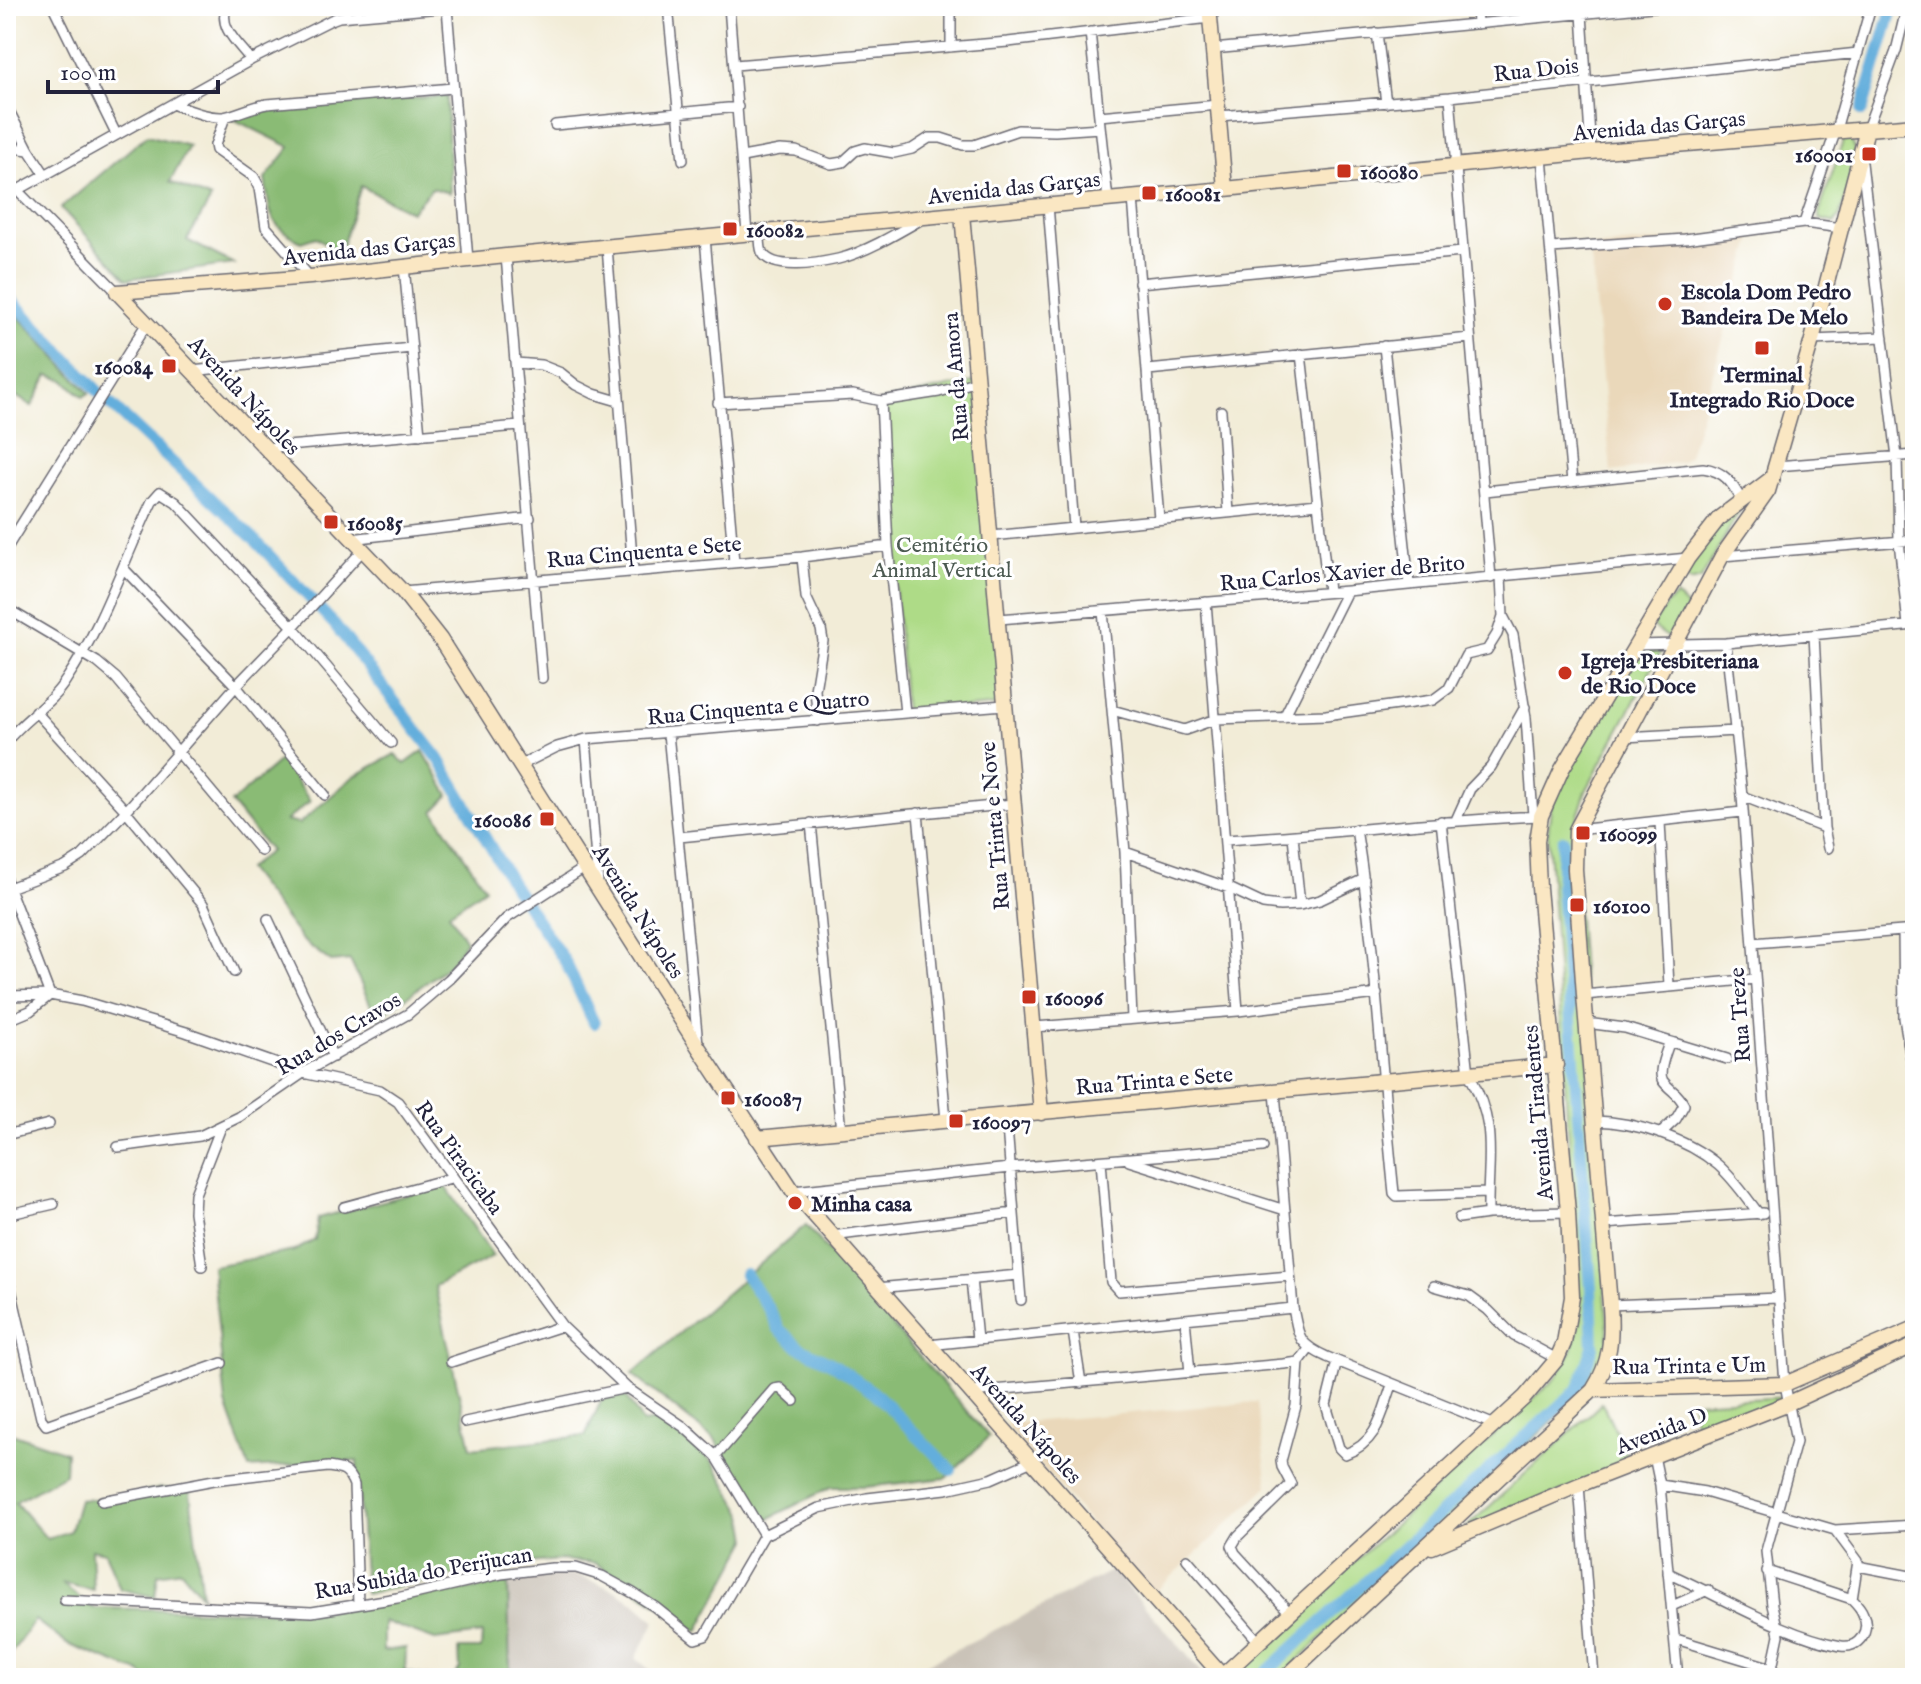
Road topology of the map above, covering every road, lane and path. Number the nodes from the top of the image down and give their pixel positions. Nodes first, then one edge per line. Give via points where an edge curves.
1 (227, 6) edge
2 (463, 6) edge
3 (668, 6) edge
4 (729, 6) edge
5 (951, 6) edge
6 (1476, 6) edge
7 (1662, 6) edge
8 (1871, 6) edge
9 (1907, 6) edge
10 (56, 8) edge
11 (447, 8) edge
12 (1210, 12) edge
13 (1582, 14) junction
14 (1477, 24) junction
15 (1090, 32) junction
16 (1377, 33) junction
17 (951, 47) junction
18 (1213, 49) junction
19 (1858, 53) junction
20 (251, 60) junction
21 (735, 65) junction
22 (1585, 82) junction
23 (453, 88) junction
24 (1450, 97) junction
25 (1386, 103) junction
26 (172, 104) junction
27 (6, 105) edge
28 (738, 107) junction
29 (1218, 111) junction
30 (679, 113) junction
31 (1099, 116) junction
32 (225, 117) junction
33 (555, 125) dead end
34 (1915, 125) edge
35 (1100, 128) junction
36 (1867, 129) junction
37 (1835, 133) junction
38 (116, 134) junction
39 (6, 143) edge
40 (29, 150) junction
41 (1591, 152) junction
42 (1861, 154) junction
43 (742, 157) junction
44 (1542, 158) junction
45 (683, 160) dead end
46 (1455, 167) junction
47 (44, 173) junction
48 (6, 179) edge
49 (1225, 189) junction
50 (18, 190) junction
51 (1133, 198) junction
52 (1108, 200) junction
53 (1048, 205) junction
54 (962, 214) junction
55 (923, 218) junction
56 (1804, 223) junction
57 (1841, 228) junction
58 (754, 234) junction
59 (705, 238) junction
60 (607, 247) junction
61 (1551, 248) junction
62 (1462, 252) junction
63 (506, 256) junction
64 (468, 260) junction
65 (404, 266) junction
66 (310, 277) junction
67 (1139, 283) junction
68 (117, 292) junction
69 (147, 323) junction
70 (1883, 337) junction
71 (1470, 338) junction
72 (1812, 340) junction
73 (1384, 346) junction
74 (411, 348) junction
75 (1301, 354) junction
76 (516, 363) junction
77 (1148, 370) junction
78 (192, 371) junction
79 (978, 381) junction
80 (618, 401) junction
81 (881, 401) junction
82 (718, 403) junction
83 (1221, 411) dead end
84 (520, 426) junction
85 (420, 435) junction
86 (264, 448) junction
87 (1915, 455) edge
88 (1897, 457) junction
89 (1774, 472) junction
90 (1572, 482) junction
91 (1485, 491) junction
92 (1742, 501) junction
93 (1318, 504) junction
94 (1228, 513) junction
95 (530, 518) junction
96 (1159, 519) junction
97 (1074, 527) junction
98 (992, 536) junction
99 (351, 539) junction
100 (1915, 540) edge
101 (1899, 541) junction
102 (888, 546) junction
103 (6, 549) edge
104 (363, 550) junction
105 (1725, 550) junction
106 (802, 557) junction
107 (1688, 558) junction
108 (734, 562) junction
109 (123, 568) junction
110 (633, 570) junction
111 (1496, 577) junction
112 (535, 578) junction
113 (1676, 578) junction
114 (1409, 584) junction
115 (1328, 591) junction
116 (1347, 591) junction
117 (403, 592) junction
118 (1702, 595) junction
119 (1206, 602) junction
120 (6, 608) edge
121 (1103, 611) junction
122 (1503, 616) junction
123 (999, 619) junction
124 (1912, 625) edge
125 (293, 627) junction
126 (1814, 635) junction
127 (1726, 643) junction
128 (1675, 644) junction
129 (1636, 645) junction
130 (83, 653) junction
131 (542, 678) dead end
132 (236, 686) junction
133 (1004, 705) junction
134 (1525, 707) junction
135 (1112, 710) junction
136 (35, 711) junction
137 (905, 713) junction
138 (1284, 717) junction
139 (1216, 719) junction
140 (818, 721) junction
141 (1736, 731) junction
142 (668, 733) junction
143 (1624, 737) junction
144 (586, 739) junction
145 (6, 742) edge
146 (391, 743) dead end
147 (179, 751) junction
148 (519, 766) junction
149 (325, 795) dead end
150 (1742, 796) junction
151 (1013, 804) junction
152 (126, 811) junction
153 (1742, 812) junction
154 (918, 813) junction
155 (1537, 816) junction
156 (1456, 820) junction
157 (1441, 821) junction
158 (1660, 822) junction
159 (811, 823) junction
160 (1824, 828) junction
161 (1356, 829) junction
162 (1576, 830) junction
163 (1293, 836) junction
164 (679, 837) junction
165 (1225, 840) junction
166 (1828, 848) dead end
167 (261, 851) dead end
168 (1125, 852) junction
169 (586, 867) junction
170 (1364, 879) junction
171 (8, 884) edge
172 (598, 887) junction
173 (1229, 888) junction
174 (1300, 905) junction
175 (268, 919) dead end
176 (1915, 930) edge
177 (1903, 931) junction
178 (1753, 943) junction
179 (234, 972) dead end
180 (1755, 979) junction
181 (1669, 986) junction
182 (1377, 994) junction
183 (50, 995) junction
184 (1584, 995) junction
185 (6, 996) edge
186 (1238, 1011) junction
187 (1910, 1017) edge
188 (1132, 1019) junction
189 (6, 1021) edge
190 (1586, 1023) junction
191 (1035, 1027) junction
192 (1669, 1043) junction
193 (699, 1048) junction
194 (333, 1057) junction
195 (1727, 1059) dead end
196 (1556, 1065) junction
197 (303, 1073) junction
198 (1469, 1074) junction
199 (1382, 1081) junction
200 (1915, 1082) edge
201 (1275, 1092) junction
202 (1041, 1113) junction
203 (1006, 1115) junction
204 (946, 1120) junction
205 (1595, 1121) junction
206 (49, 1124) dead end
207 (221, 1127) junction
208 (841, 1131) junction
209 (1660, 1134) junction
210 (6, 1135) edge
211 (757, 1138) junction
212 (118, 1147) dead end
213 (1263, 1147) dead end
214 (1122, 1159) junction
215 (1101, 1161) junction
216 (1010, 1168) junction
217 (451, 1178) junction
218 (793, 1191) junction
219 (1487, 1193) junction
220 (54, 1204) dead end
221 (344, 1207) dead end
222 (1285, 1210) junction
223 (1568, 1212) junction
224 (1014, 1213) junction
225 (1771, 1213) junction
226 (1488, 1214) junction
227 (1759, 1214) junction
228 (6, 1215) edge
229 (1459, 1218) dead end
230 (1603, 1224) junction
231 (832, 1236) junction
232 (202, 1266) dead end
233 (6, 1268) edge
234 (1019, 1275) junction
235 (1290, 1276) junction
236 (971, 1279) junction
237 (1434, 1286) dead end
238 (877, 1288) junction
239 (9, 1294) edge
240 (1778, 1298) junction
241 (1021, 1300) dead end
242 (1610, 1305) junction
243 (1293, 1308) junction
244 (1185, 1319) junction
245 (562, 1326) junction
246 (1915, 1328) edge
247 (1073, 1331) junction
248 (977, 1340) junction
249 (928, 1345) junction
250 (1915, 1345) edge
251 (1309, 1349) junction
252 (1557, 1359) junction
253 (1337, 1361) junction
254 (451, 1362) dead end
255 (1299, 1362) junction
256 (222, 1363) dead end
257 (1190, 1373) junction
258 (1081, 1383) junction
259 (1785, 1384) junction
260 (1392, 1385) junction
261 (627, 1388) junction
262 (1593, 1390) junction
263 (970, 1392) junction
264 (794, 1401) dead end
265 (1789, 1403) junction
266 (465, 1422) dead end
267 (1495, 1425) junction
268 (716, 1456) junction
269 (1654, 1456) junction
270 (1032, 1461) junction
271 (1579, 1485) junction
272 (1660, 1485) junction
273 (102, 1501) dead end
274 (1776, 1512) junction
275 (1915, 1525) edge
276 (1835, 1530) junction
277 (764, 1535) junction
278 (1422, 1551) junction
279 (1187, 1559) dead end
280 (1858, 1566) junction
281 (1767, 1571) junction
282 (1668, 1573) junction
283 (1915, 1577) edge
284 (1708, 1590) junction
285 (1852, 1599) junction
286 (64, 1600) dead end
287 (358, 1604) junction
288 (1672, 1606) junction
289 (1290, 1613) junction
290 (1777, 1624) junction
291 (1676, 1639) junction
292 (1259, 1642) junction
293 (1772, 1668) junction
294 (1223, 1677) edge
295 (1285, 1678) edge
296 (1594, 1678) edge
297 (1678, 1678) edge
298 (1778, 1678) edge

1 - 20 street via 223,24
2 - 11 street
3 - 30 street
4 - 21 street
5 - 17 street
6 - 14 street
7 - 13 street
8 - 19 street
9 - 36 street
10 - 38 street
11 - 20 street via 339,17
11 - 23 street
12 - 15 street
12 - 18 street
13 - 14 street
13 - 22 street
14 - 16 street
15 - 17 street
15 - 31 street
16 - 18 street
16 - 25 street
17 - 21 street
18 - 29 street
19 - 22 street, Rua Dois
19 - 37 street
20 - 26 street
21 - 28 street
22 - 24 street, Rua Dois
22 - 41 street
23 - 32 street via 250,106
23 - 64 street
24 - 25 street, Rua Dois
24 - 46 street
25 - 29 street, Rua Dois
26 - 32 street
26 - 38 street
27 - 40 street
28 - 30 street
28 - 43 street
29 - 31 street, Rua Dois
29 - 49 street
30 - 33 street
30 - 45 street
31 - 35 street
32 - 66 street via 216,150 254,177 266,227
34 - 36 street, Avenida das Garças
35 - 43 street via 1018,130 974,145 929,138 894,153 865,148 831,164 796,151
35 - 52 street
36 - 37 street, Avenida das Garças
36 - 42 street
37 - 41 street, Avenida das Garças
37 - 56 street
38 - 47 street
39 - 40 street
40 - 47 street
41 - 44 street, Avenida das Garças
42 - 57 street
42 - 70 street
43 - 58 street
44 - 46 street, Avenida das Garças
44 - 61 street
46 - 49 street, Avenida das Garças
46 - 62 street
47 - 50 street
48 - 50 street, Avenida Nápoles
49 - 51 street, Avenida das Garças
50 - 68 street, Avenida Nápoles
51 - 52 street, Avenida das Garças
51 - 67 street
52 - 53 street, Avenida das Garças
53 - 54 street, Avenida das Garças
53 - 97 street
54 - 55 street, Avenida das Garças
54 - 79 street, Rua da Amora
55 - 58 street, Avenida das Garças
55 - 58 street via 840,259 781,265 767,257
56 - 57 street
56 - 61 street via 1685,239
57 - 72 street
58 - 59 street, Avenida das Garças
59 - 60 street, Avenida das Garças
59 - 82 street
60 - 63 street, Avenida das Garças
60 - 80 street
61 - 90 street
62 - 67 street
62 - 71 street
63 - 64 street, Avenida das Garças
63 - 76 street
64 - 65 street, Avenida das Garças
65 - 66 street, Avenida das Garças
65 - 74 street
66 - 68 street, Avenida das Garças
67 - 77 street
68 - 69 street, Avenida Nápoles
69 - 78 street, Avenida Nápoles
69 - 103 street
70 - 72 street
70 - 88 street
71 - 73 street
71 - 91 street
72 - 89 street
73 - 75 street
73 - 114 street
74 - 78 street
74 - 85 street
75 - 77 street
75 - 93 street
76 - 80 street via 551,369 594,394
76 - 84 street
77 - 96 street
78 - 86 street, Avenida Nápoles
79 - 81 street
79 - 98 street, Rua da Amora
80 - 110 street
81 - 82 street via 853,395
81 - 102 street
82 - 108 street
83 - 94 street
84 - 85 street
84 - 95 street
85 - 86 street
86 - 99 street, Avenida Nápoles
87 - 88 street
88 - 89 street
88 - 101 street
89 - 92 street, Avenida Tiradentes
89 - 105 street via 1768,491
90 - 91 street
90 - 92 street via 1703,468 1725,476
91 - 111 street
92 - 105 street via 1740,519
92 - 107 street, Avenida Tiradentes via 1719,518
93 - 94 street
93 - 115 street
94 - 96 street
95 - 99 street
95 - 112 street
96 - 97 street
97 - 98 street
98 - 123 street, Rua Trinta e Nove
99 - 104 street, Avenida Nápoles
100 - 101 street
101 - 105 street
101 - 124 street
102 - 106 street, Rua Cinquenta e Sete
102 - 137 street
104 - 117 street, Avenida Nápoles
104 - 125 street
105 - 118 street
106 - 108 street, Rua Cinquenta e Sete
106 - 140 street via 806,597 823,641 815,690
107 - 111 street, Rua Carlos Xavier de Brito
107 - 113 street, Avenida Tiradentes
108 - 110 street, Rua Cinquenta e Sete
109 - 125 street via 160,492 176,502
109 - 130 street
109 - 132 street
110 - 112 street, Rua Cinquenta e Sete
111 - 114 street, Rua Carlos Xavier de Brito
111 - 122 street
112 - 117 street, Rua Cinquenta e Sete
112 - 131 street
113 - 118 street via 1682,598 1696,600
113 - 129 street, Avenida Tiradentes
114 - 116 street, Rua Carlos Xavier de Brito
115 - 116 street, Rua Carlos Xavier de Brito
115 - 119 street, Rua Carlos Xavier de Brito
116 - 138 street
117 - 148 street, Avenida Nápoles via 440,639
118 - 128 street
119 - 121 street, Rua Carlos Xavier de Brito
119 - 139 street
120 - 130 street
121 - 123 street, Rua Carlos Xavier de Brito
121 - 135 street
122 - 134 street via 1513,635
122 - 138 street via 1487,650 1466,655 1449,688 1433,700
123 - 133 street, Rua Trinta e Nove
124 - 126 street
125 - 132 street
125 - 146 street
126 - 127 street
126 - 160 street
127 - 128 street
127 - 141 street, Rua Treze
128 - 129 street
128 - 143 street
129 - 155 street, Avenida Tiradentes
130 - 136 street via 56,694
130 - 147 street via 116,678
132 - 147 street
132 - 149 street
133 - 137 street, Rua Cinquenta e Quatro
133 - 151 street, Rua Trinta e Nove
134 - 155 street
134 - 156 street via 1491,767 1470,789
135 - 139 street via 1178,730
135 - 168 street
136 - 145 street
136 - 152 street
137 - 140 street, Rua Cinquenta e Quatro
138 - 139 street
139 - 165 street
140 - 142 street, Rua Cinquenta e Quatro
141 - 143 street
141 - 150 street, Rua Treze
142 - 144 street, Rua Cinquenta e Quatro
142 - 164 street
143 - 162 street
144 - 148 street, Rua Cinquenta e Quatro
144 - 172 street
147 - 152 street
147 - 167 street
148 - 169 street, Avenida Nápoles
150 - 153 street, Rua Treze
150 - 160 street
151 - 154 street
151 - 191 street, Rua Trinta e Nove
152 - 171 street via 74,863
152 - 179 street via 203,904
153 - 158 street
153 - 178 street, Rua Treze
154 - 159 street
154 - 204 street
155 - 156 street
155 - 196 street, Avenida Tiradentes
156 - 157 street
157 - 161 street
157 - 198 street
158 - 162 street
158 - 181 street
159 - 164 street
159 - 208 street
160 - 166 street
161 - 163 street
161 - 170 street
162 - 184 street
163 - 165 street
163 - 174 street
164 - 193 street
165 - 173 street
168 - 173 street
168 - 188 street
169 - 172 street, Avenida Nápoles
169 - 194 street, Rua dos Cravos via 507,918 408,1014
170 - 174 street
170 - 182 street
171 - 183 street
172 - 193 street, Avenida Nápoles
173 - 174 street via 1263,904
173 - 186 street
175 - 194 street
176 - 177 street
177 - 178 street
177 - 187 street
178 - 180 street, Rua Treze
180 - 181 street
180 - 225 street, Rua Treze
181 - 184 street
182 - 186 street
182 - 199 street
183 - 185 street, Rua Piracicaba
183 - 189 street
183 - 197 street, Rua Piracicaba via 101,1006
184 - 190 street
186 - 188 street
187 - 200 street
188 - 191 street
190 - 192 street via 1625,1028
190 - 205 street
191 - 202 street, Rua Trinta e Nove
192 - 195 street
192 - 209 street via 1662,1080 1684,1105
193 - 211 street, Avenida Nápoles
194 - 197 street, Rua dos Cravos
196 - 198 street, Rua Trinta e Sete
196 - 223 street, Avenida Tiradentes
197 - 207 street, Rua dos Cravos
197 - 217 street, Rua Piracicaba via 389,1095
198 - 199 street, Rua Trinta e Sete
198 - 219 street via 1491,1134
199 - 201 street, Rua Trinta e Sete
199 - 219 street via 1395,1195
201 - 202 street, Rua Trinta e Sete
201 - 222 street
202 - 203 street, Rua Trinta e Sete
203 - 204 street, Rua Trinta e Sete
203 - 216 street
204 - 208 street, Rua Trinta e Sete
205 - 209 street via 1619,1121
205 - 230 street
206 - 210 street
207 - 212 street, Rua dos Cravos via 176,1141
207 - 232 street via 195,1194
208 - 211 street, Rua Trinta e Sete
209 - 227 street via 1716,1163
211 - 218 street, Avenida Nápoles
213 - 214 street
214 - 215 street
214 - 222 street
215 - 216 street
215 - 235 street via 1111,1282 1119,1291
216 - 218 street
216 - 224 street
217 - 221 street
217 - 245 street, Rua Piracicaba
218 - 231 street, Avenida Nápoles
219 - 226 street
220 - 228 street
222 - 235 street
223 - 226 street
223 - 252 street, Avenida Tiradentes via 1572,1297
224 - 231 street
224 - 234 street
225 - 227 street
225 - 240 street, Rua Treze
226 - 229 street
227 - 230 street
230 - 242 street
231 - 238 street, Avenida Nápoles
233 - 239 street
234 - 236 street
234 - 241 street
235 - 243 street
236 - 238 street
236 - 248 street
237 - 252 street via 1469,1296 1514,1336
238 - 249 street, Avenida Nápoles
239 - 256 street via 46,1425
240 - 242 street
240 - 259 street, Rua Treze
242 - 262 street via 1609,1357
243 - 244 street
243 - 251 street via 1299,1337
244 - 247 street
244 - 257 street
245 - 254 street
245 - 261 street, Rua Piracicaba
246 - 259 street
247 - 248 street
247 - 258 street
248 - 249 street
249 - 263 street, Avenida Nápoles
250 - 265 street, Avenida D
251 - 253 street
251 - 255 street
252 - 267 street, Avenida Tiradentes
253 - 260 street
253 - 260 street via 1326,1405 1345,1454 1377,1430
255 - 257 street
255 - 289 street via 1296,1406 1281,1461 1292,1482 1232,1546
257 - 258 street
258 - 263 street
259 - 262 street, Rua Trinta e Um
259 - 265 street, Rua Treze
260 - 267 street
261 - 266 street
261 - 268 street, Rua Piracicaba
262 - 278 street
263 - 270 street, Avenida Nápoles
264 - 268 street via 774,1389
265 - 269 street, Avenida D
265 - 274 street, Rua Treze via 1796,1442
267 - 289 street, Avenida Tiradentes
268 - 277 street, Rua Piracicaba
269 - 271 street, Avenida D
269 - 272 street
270 - 277 street via 961,1486 819,1508
270 - 294 street, Avenida Nápoles
271 - 278 street, Avenida D
271 - 296 street
272 - 274 street
272 - 282 street
273 - 287 street via 214,1480 343,1469 354,1485
274 - 276 street
274 - 281 street, Rua Treze
275 - 276 street
276 - 280 street
277 - 287 street, Rua Subida do Perijucan via 701,1639 633,1593 576,1568 501,1574
278 - 295 street
279 - 292 street
280 - 283 street
280 - 285 street
281 - 285 street
281 - 290 street, Rua Treze
282 - 284 street
282 - 288 street
284 - 288 street
284 - 290 street
285 - 290 street via 1863,1612 1865,1629 1850,1647
286 - 287 street, Rua Subida do Perijucan via 312,1612
288 - 291 street
289 - 292 street, Avenida Tiradentes
290 - 293 street, Rua Treze
291 - 293 street
291 - 297 street
292 - 294 street, Avenida Tiradentes
293 - 298 street

